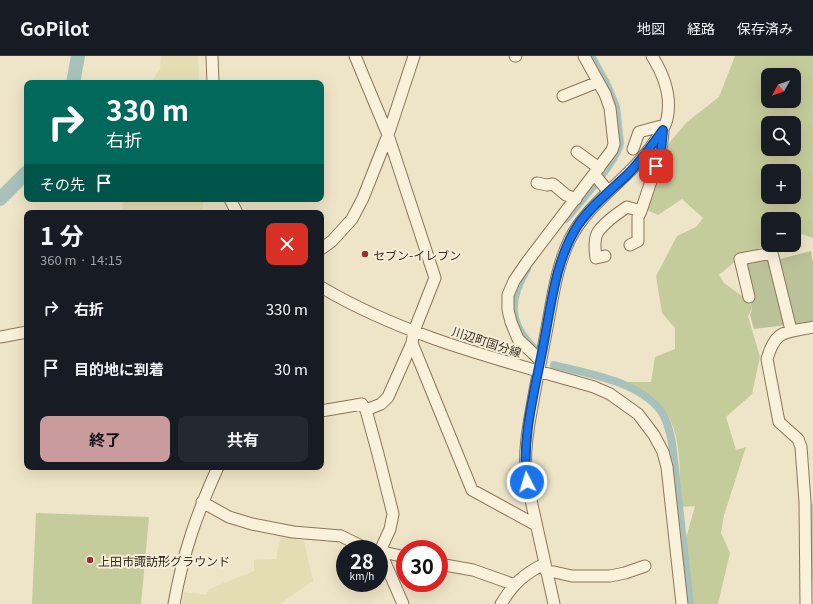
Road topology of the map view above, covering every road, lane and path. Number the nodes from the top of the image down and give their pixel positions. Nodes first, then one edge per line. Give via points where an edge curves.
1 (212, 56) edge
2 (414, 56) edge
3 (584, 56) edge
4 (652, 56) edge
5 (358, 59) edge
6 (213, 80) edge
7 (598, 82) junction
8 (564, 96) dead end
9 (664, 127) junction
10 (388, 135) junction
11 (633, 149) dead end
12 (577, 152) dead end
13 (598, 175) junction
14 (537, 183) dead end
15 (608, 191) junction
16 (576, 199) junction
17 (641, 211) junction
18 (630, 245) dead end
19 (324, 247) edge
20 (605, 256) dead end
21 (324, 289) edge
22 (748, 297) dead end
23 (813, 327) edge
24 (791, 330) junction
25 (414, 331) junction
26 (24, 333) edge
27 (0, 337) edge
28 (412, 343) junction
29 (540, 366) junction
30 (324, 410) edge
31 (366, 410) junction
32 (217, 470) edge
33 (809, 500) edge
34 (202, 502) junction
35 (536, 525) junction
36 (349, 540) edge
37 (383, 540) edge
38 (448, 566) edge
39 (644, 566) dead end
40 (545, 568) junction
41 (388, 573) edge
42 (515, 585) junction
43 (174, 604) edge
44 (403, 604) edge
45 (501, 604) edge
46 (554, 604) edge
47 (682, 604) edge
48 (806, 604) edge

1 - 6 street
2 - 10 street
3 - 7 street
4 - 9 street via 667,87 667,119
5 - 10 street
7 - 8 street
7 - 13 street via 610,108 614,144
9 - 11 street via 639,132
9 - 15 street via 651,147
9 - 17 street via 661,151
10 - 19 street via 352,219
10 - 25 street via 435,278
12 - 13 street
13 - 15 street
13 - 16 street
14 - 16 street via 553,184 566,195
15 - 29 street via 579,224 570,239 556,282
16 - 29 street via 514,281 508,294 510,322 518,339
17 - 18 street via 638,217 638,241
17 - 20 street via 627,207 597,233 596,258
21 - 25 street, 川辺町国分線
22 - 24 street via 740,259 772,252
23 - 24 street
24 - 33 street via 777,337 767,359 780,422 798,439 801,447
25 - 28 street
25 - 29 street, 川辺町国分線 via 473,352
26 - 27 street
28 - 31 street via 388,397
28 - 35 street via 472,490
29 - 35 street via 528,429 525,468
29 - 47 street, 川辺町国分線 via 610,394 638,414 654,435 667,467
30 - 31 street via 362,404
31 - 37 street via 393,514 390,529
32 - 34 street
33 - 48 street
34 - 36 street via 229,518 252,524 293,532 341,536
34 - 43 street via 189,537
35 - 40 street
38 - 42 street via 473,570
39 - 40 street via 610,576 572,576
40 - 42 street via 529,571
40 - 46 street
41 - 44 street
42 - 45 street

